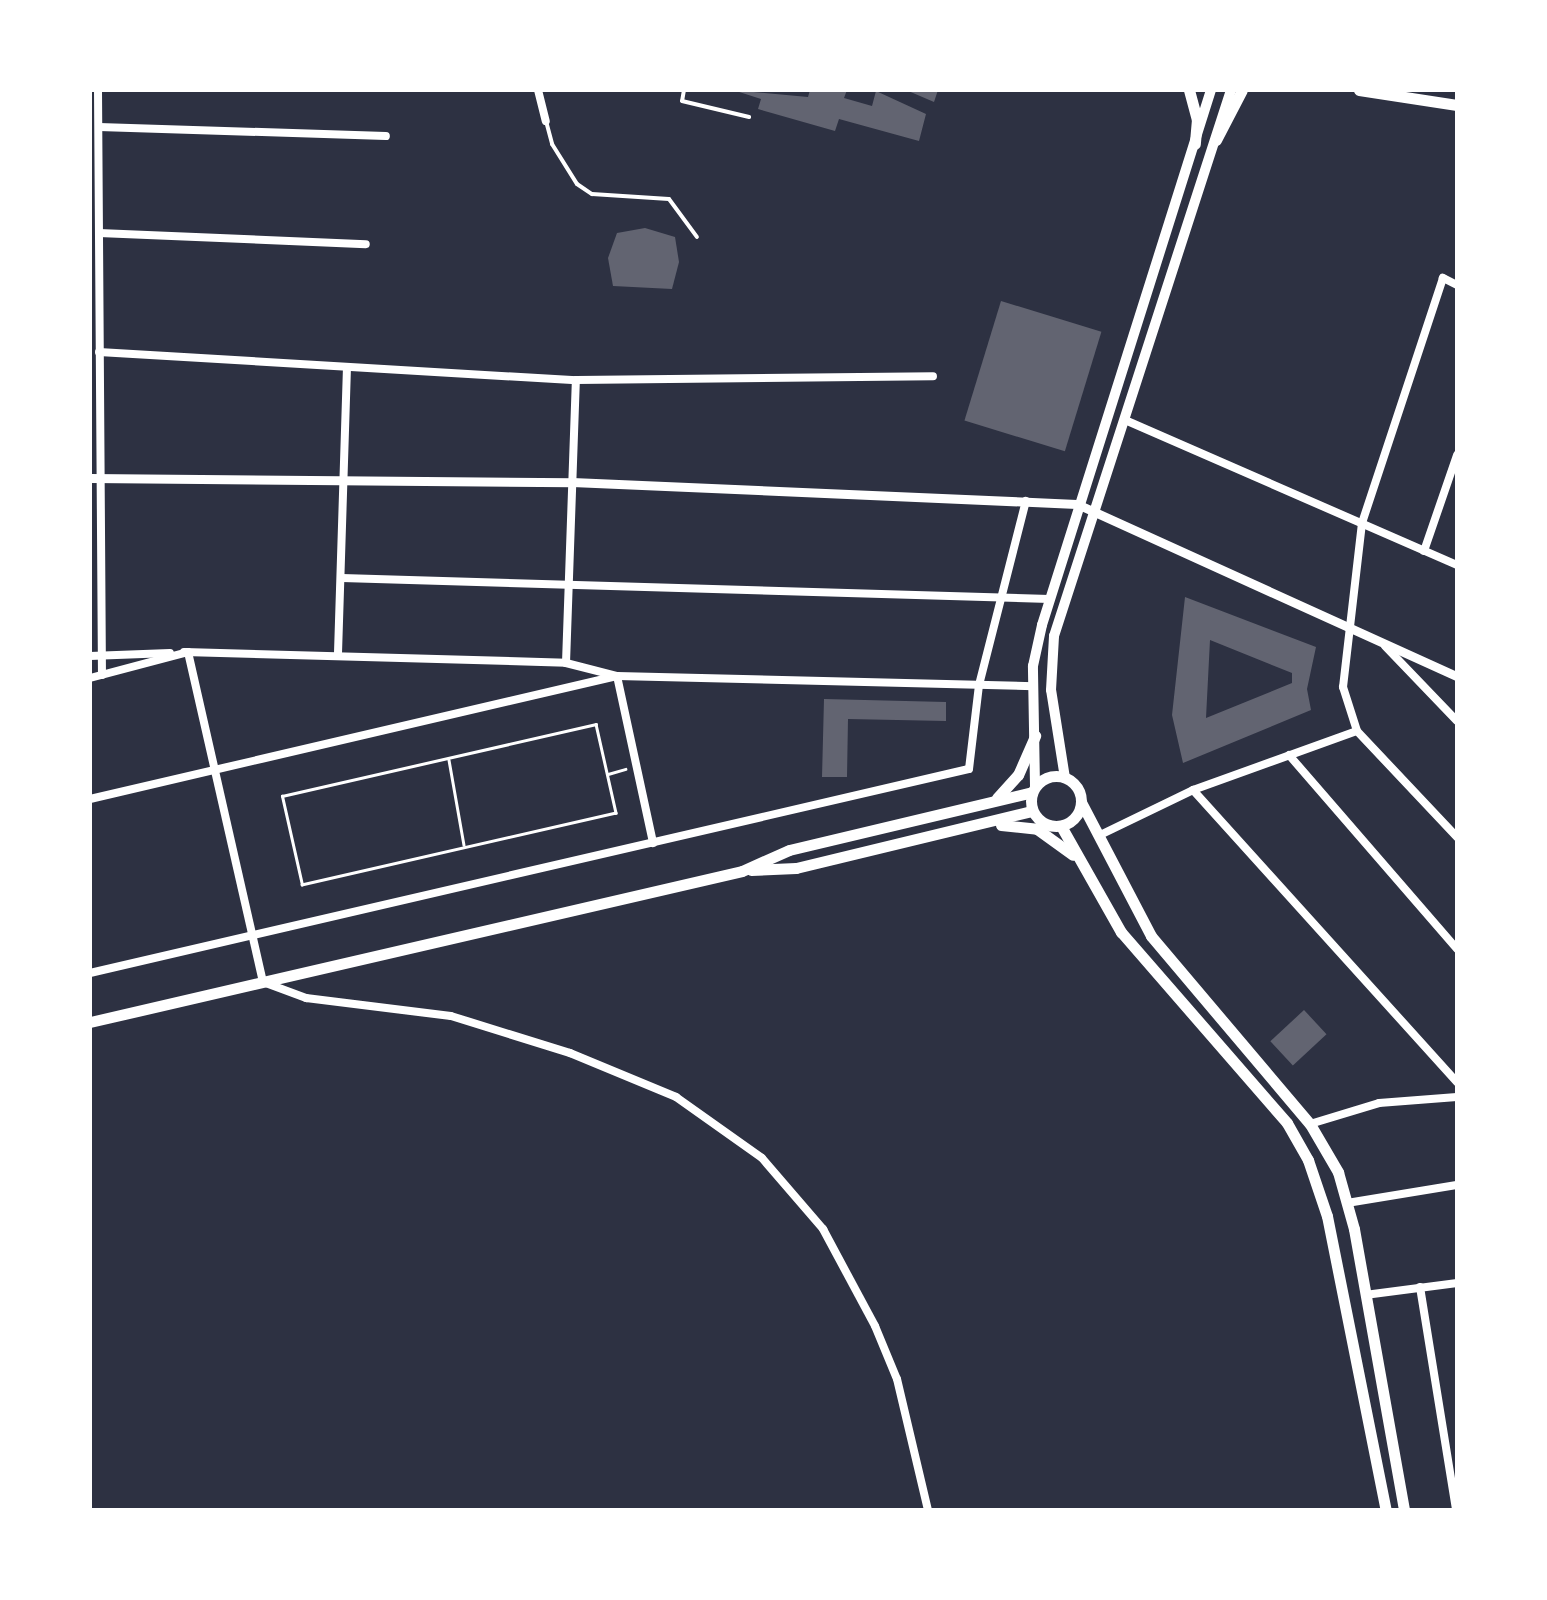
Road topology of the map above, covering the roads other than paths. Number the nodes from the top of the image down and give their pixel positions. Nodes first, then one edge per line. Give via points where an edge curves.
1 (98, 90) edge
2 (538, 90) edge
3 (684, 90) edge
4 (1189, 90) edge
5 (1211, 90) edge
6 (1231, 90) edge
7 (1242, 90) edge
8 (1359, 90) edge
9 (1457, 104) edge
10 (94, 105) edge
11 (749, 117) dead end
12 (546, 121) joint
13 (99, 127) junction
14 (386, 136) dead end
15 (1216, 140) junction
16 (1194, 144) junction
17 (99, 233) junction
18 (697, 237) dead end
19 (366, 244) dead end
20 (1457, 285) edge
21 (100, 352) junction
22 (347, 367) junction
23 (933, 376) dead end
24 (576, 380) junction
25 (1125, 420) junction
26 (1457, 454) edge
27 (95, 479) edge
28 (346, 480) junction
29 (572, 482) junction
30 (1026, 502) junction
31 (1077, 504) junction
32 (1092, 511) junction
33 (1362, 523) junction
34 (1424, 550) junction
35 (1457, 565) edge
36 (95, 570) edge
37 (342, 578) junction
38 (568, 587) junction
39 (998, 597) junction
40 (1050, 598) junction
41 (1354, 627) junction
42 (1385, 646) junction
43 (188, 652) junction
44 (338, 652) junction
45 (90, 656) edge
46 (100, 656) junction
47 (566, 663) junction
48 (102, 675) junction
49 (617, 676) junction
50 (1457, 676) edge
51 (90, 678) edge
52 (980, 685) junction
53 (1034, 686) junction
54 (1457, 721) edge
55 (1358, 731) junction
56 (1035, 736) junction
57 (1290, 755) junction
58 (217, 771) junction
59 (1065, 778) junction
60 (1034, 789) junction
61 (1194, 790) junction
62 (90, 800) edge
63 (1081, 802) junction
64 (989, 803) junction
65 (1032, 811) junction
66 (1061, 826) junction
67 (973, 827) junction
68 (1097, 836) junction
69 (1457, 837) edge
70 (653, 844) junction
71 (1083, 865) junction
72 (742, 870) junction
73 (253, 935) junction
74 (1457, 949) edge
75 (90, 973) edge
76 (263, 982) junction
77 (90, 1022) edge
78 (1268, 1076) junction
79 (1457, 1082) edge
80 (1255, 1086) junction
81 (1457, 1097) edge
82 (1310, 1124) junction
83 (1457, 1185) edge
84 (1347, 1203) junction
85 (1457, 1283) edge
86 (1420, 1287) junction
87 (1365, 1295) junction
88 (928, 1510) edge
89 (1386, 1510) edge
90 (1404, 1510) edge
91 (1456, 1510) edge

1 - 10 street
2 - 12 street
3 - 11 lane via 682,101
4 - 16 main road via 1197,119
5 - 16 main road
6 - 15 main road
7 - 15 main road
8 - 9 main road
10 - 13 street
12 - 18 lane via 577,184 592,194 669,199
13 - 14 street
13 - 17 street
15 - 25 main road
16 - 31 main road
17 - 19 street
17 - 21 street
20 - 33 street via 1443,278
21 - 22 street
21 - 27 street
22 - 24 street
22 - 28 street
23 - 24 street
24 - 29 street
25 - 32 main road
25 - 33 street
26 - 34 street
27 - 28 street
27 - 36 street
28 - 29 street
28 - 37 street
29 - 30 street
29 - 38 street
30 - 31 street
30 - 39 street
31 - 32 street
31 - 40 main road
32 - 41 street
32 - 59 main road via 1050,664
33 - 34 street
33 - 41 street
34 - 35 street
36 - 46 street
37 - 38 street
37 - 44 street
38 - 39 street
38 - 47 street
39 - 40 street
39 - 52 street
40 - 53 main road
41 - 42 street
41 - 55 street via 1343,687
42 - 50 street
42 - 54 street
43 - 44 street
43 - 46 street
43 - 48 street
43 - 58 street
44 - 47 street
45 - 46 street
46 - 48 street
47 - 49 street
48 - 51 street
49 - 52 street
49 - 58 street
49 - 70 street
52 - 53 street
52 - 70 street via 969,769
53 - 56 main road
55 - 57 street
55 - 69 street
56 - 60 main road
56 - 64 main road via 1018,775
57 - 61 street
57 - 74 street
58 - 62 street
58 - 73 street
59 - 60 main road via 1049,776
59 - 63 main road
60 - 64 main road
60 - 65 main road
61 - 68 street
61 - 79 street
63 - 66 main road
63 - 68 main road
64 - 72 main road via 789,850
65 - 66 main road via 1044,824
65 - 67 main road
66 - 71 main road
67 - 71 main road via 1038,829
67 - 72 main road via 796,868
68 - 78 main road via 1151,936
70 - 73 street
71 - 80 main road via 1121,932
72 - 76 main road
73 - 75 street
73 - 76 street
76 - 77 main road
76 - 88 street via 306,998 405,1008 496,1028 627,1075 726,1128 790,1189 852,1277 897,1379
78 - 80 main road
78 - 82 main road
80 - 89 main road via 1294,1133 1317,1182
81 - 82 street via 1379,1103
82 - 84 main road
83 - 84 street
84 - 87 main road
85 - 86 street
86 - 87 street
86 - 91 street
87 - 90 main road

